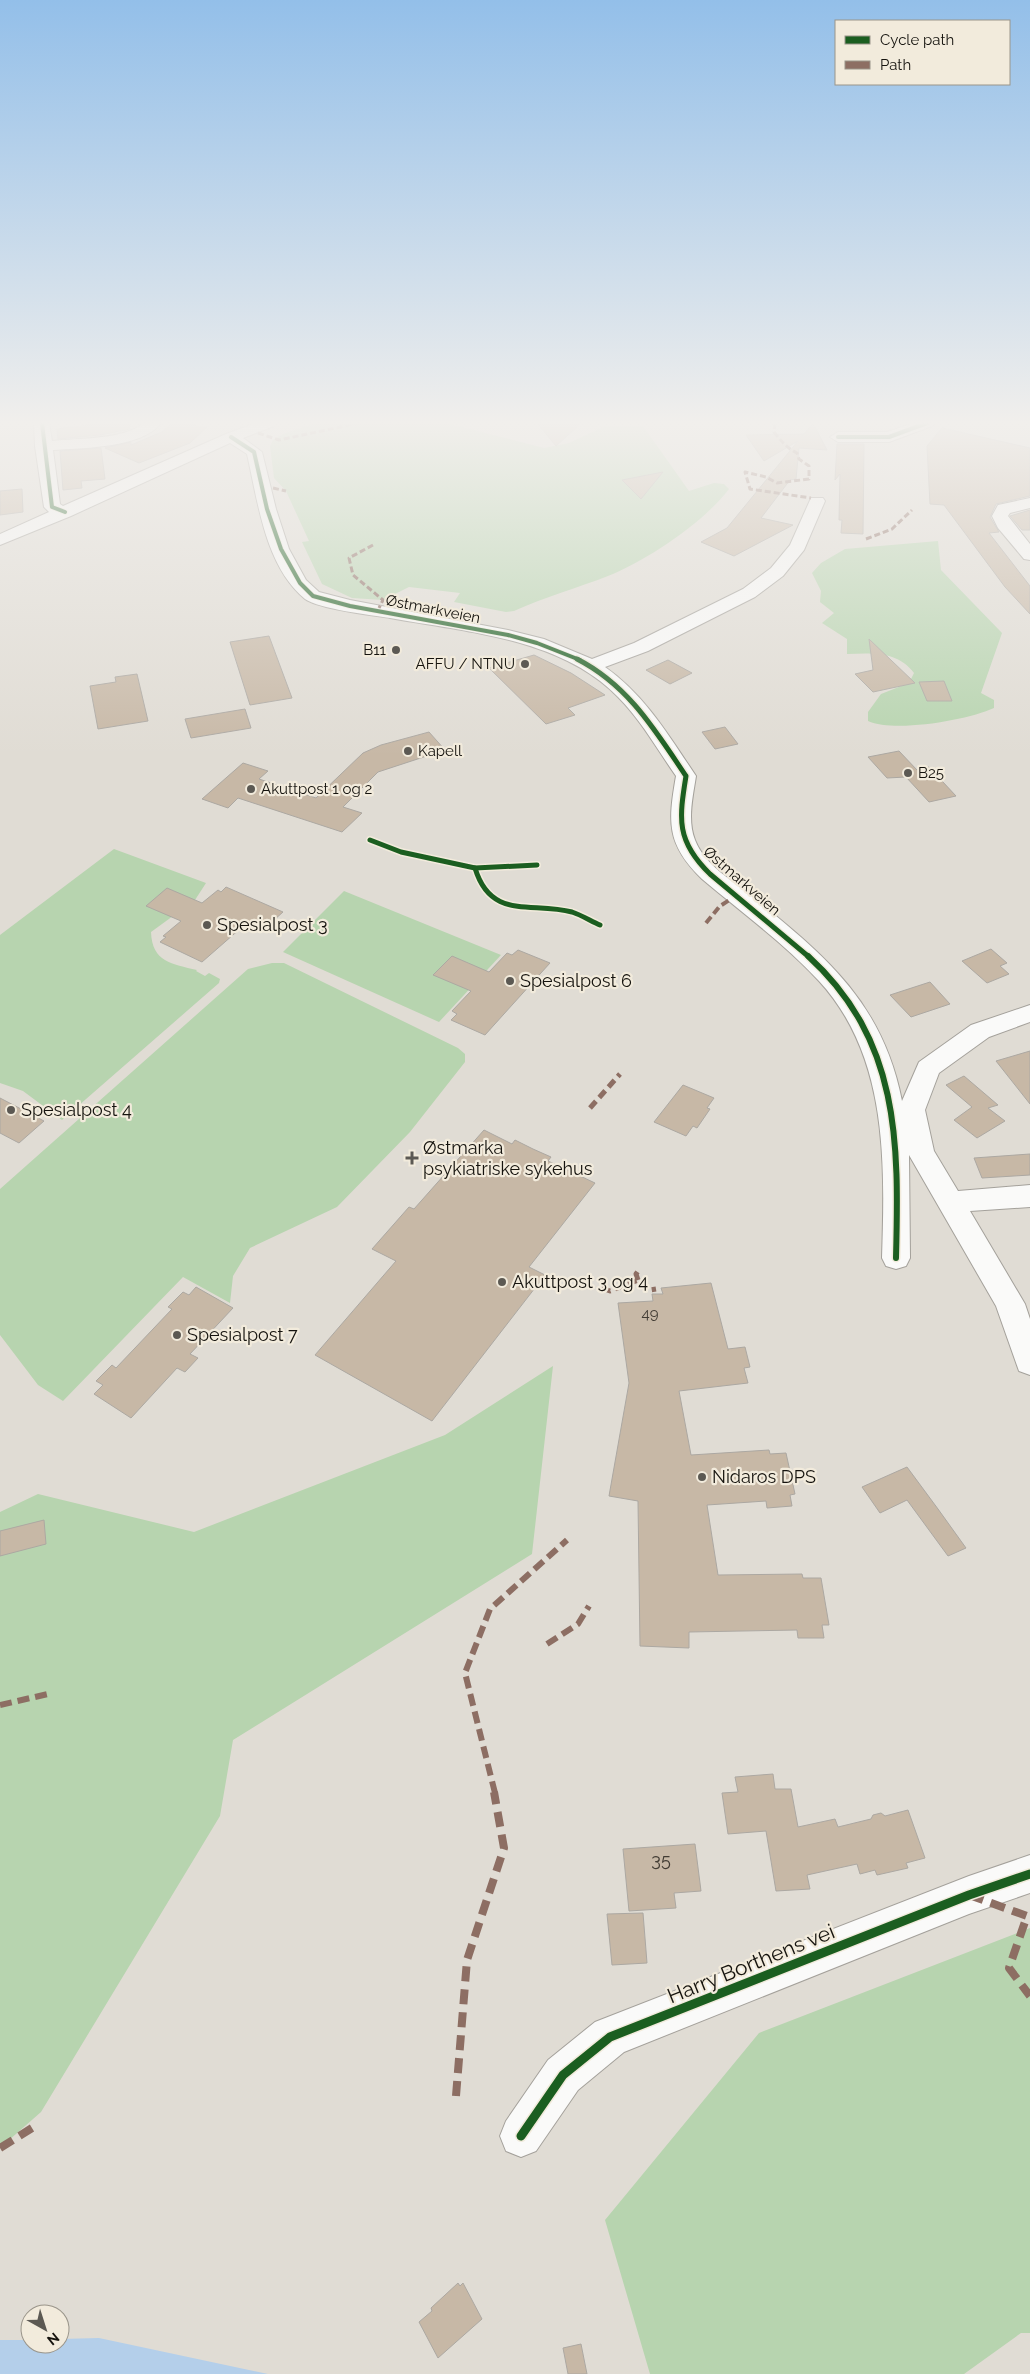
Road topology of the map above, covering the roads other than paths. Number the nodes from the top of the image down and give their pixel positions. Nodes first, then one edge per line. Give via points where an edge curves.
1 (14, 534) edge
2 (276, 534) edge
3 (803, 534) edge
4 (1012, 534) edge
5 (0, 540) edge
6 (1030, 555) edge
7 (590, 666) junction
8 (1030, 1013) edge
9 (1030, 1196) edge
10 (949, 1202) junction
11 (896, 1258) dead end
12 (1030, 1362) edge
13 (1030, 1874) edge
14 (521, 2136) dead end

1 - 5 street
2 - 7 street, Østmarkveien via 286,562 314,597 509,636 546,646
3 - 7 street via 798,546 777,572 749,592 649,643
4 - 6 street
7 - 11 street, Østmarkveien via 615,683 630,699 686,776 680,811 683,839 696,862 800,948 838,987 867,1031 882,1067 889,1104 898,1182
8 - 10 street via 980,1031 928,1068 912,1110 921,1152
9 - 10 street
10 - 12 street via 1010,1304
13 - 14 street, Harry Borthens vei via 610,2037 563,2075

